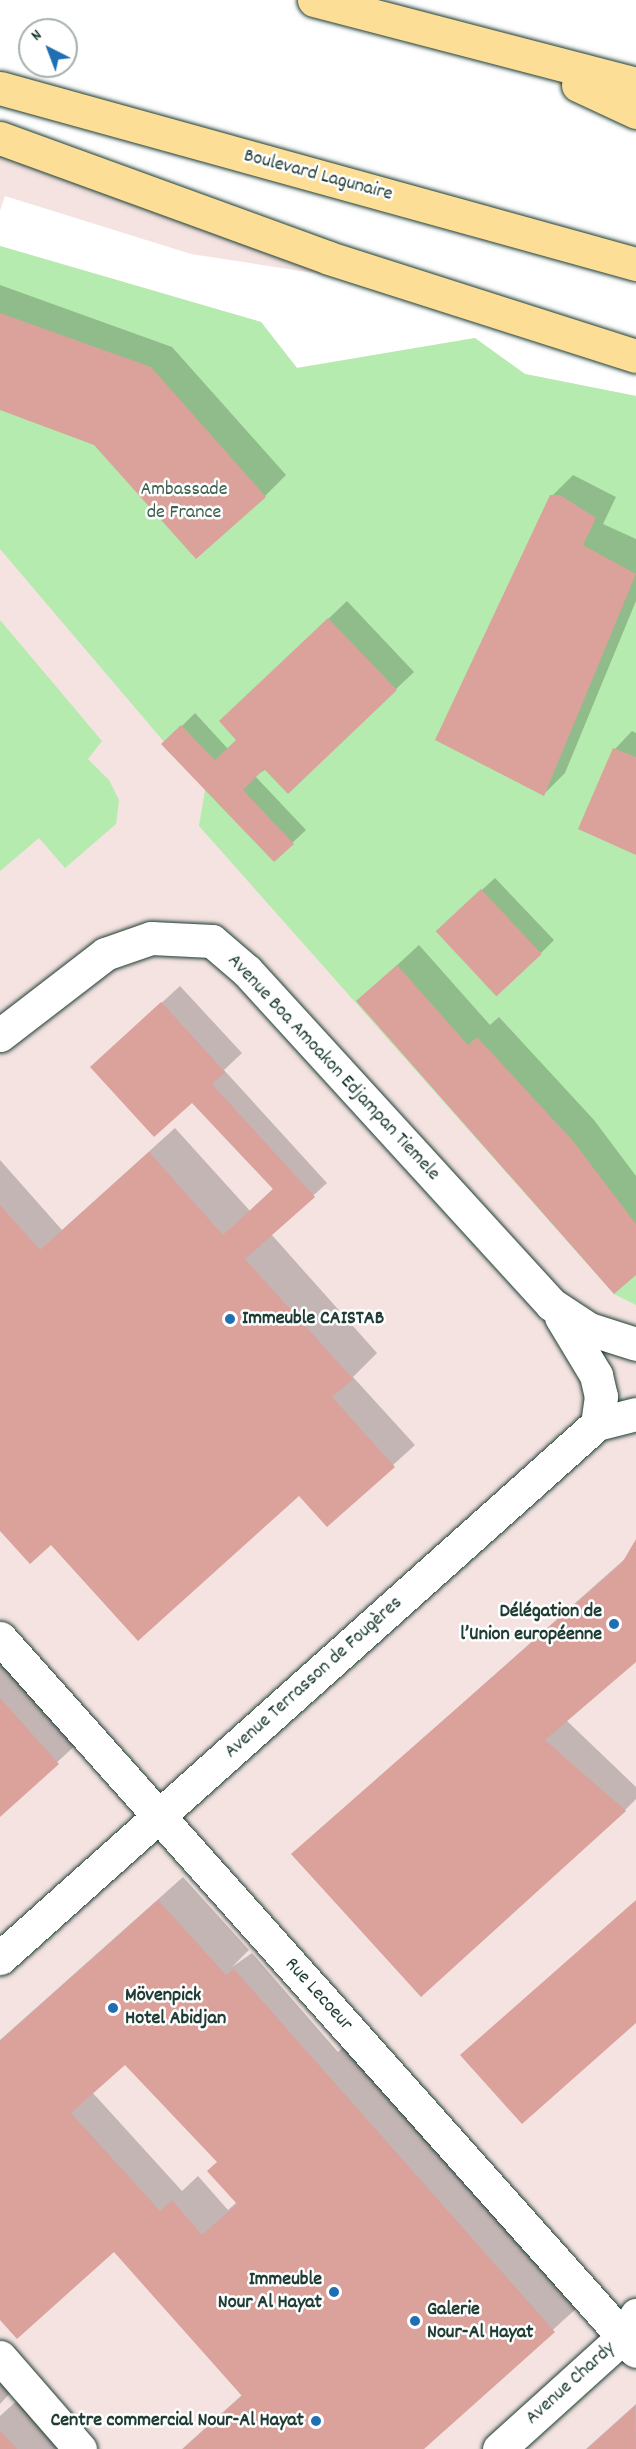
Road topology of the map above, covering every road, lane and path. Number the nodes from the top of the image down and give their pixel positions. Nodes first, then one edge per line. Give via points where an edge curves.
1 (314, 0) edge
2 (499, 47) junction
3 (636, 84) edge
4 (0, 88) edge
5 (636, 112) edge
6 (0, 138) edge
7 (636, 264) edge
8 (636, 356) edge
9 (0, 1035) edge
10 (551, 1304) junction
11 (636, 1344) edge
12 (636, 1414) edge
13 (597, 1424) junction
14 (0, 1638) edge
15 (160, 1818) junction
16 (0, 1958) edge
17 (632, 2334) edge
18 (0, 2357) edge
19 (80, 2449) edge
20 (499, 2449) edge

1 - 2 highway
2 - 3 highway
2 - 5 highway
4 - 7 highway, Boulevard Lagunaire
6 - 8 highway via 329,258
9 - 10 street, Avenue Boa Amoakon Edjampan Tiemele via 105,954 151,938 212,941 247,971
10 - 11 street, Avenue Boa Amoakon Edjampan Tiemele via 589,1329
10 - 13 street via 596,1375 601,1396
12 - 13 street, Avenue Terrasson de Fougères
13 - 15 street, Avenue Terrasson de Fougères
14 - 15 street, Rue Lecoeur
15 - 16 street, Avenue Terrasson de Fougères
15 - 17 street, Rue Lecoeur
17 - 20 street, Avenue Chardy
18 - 19 street

